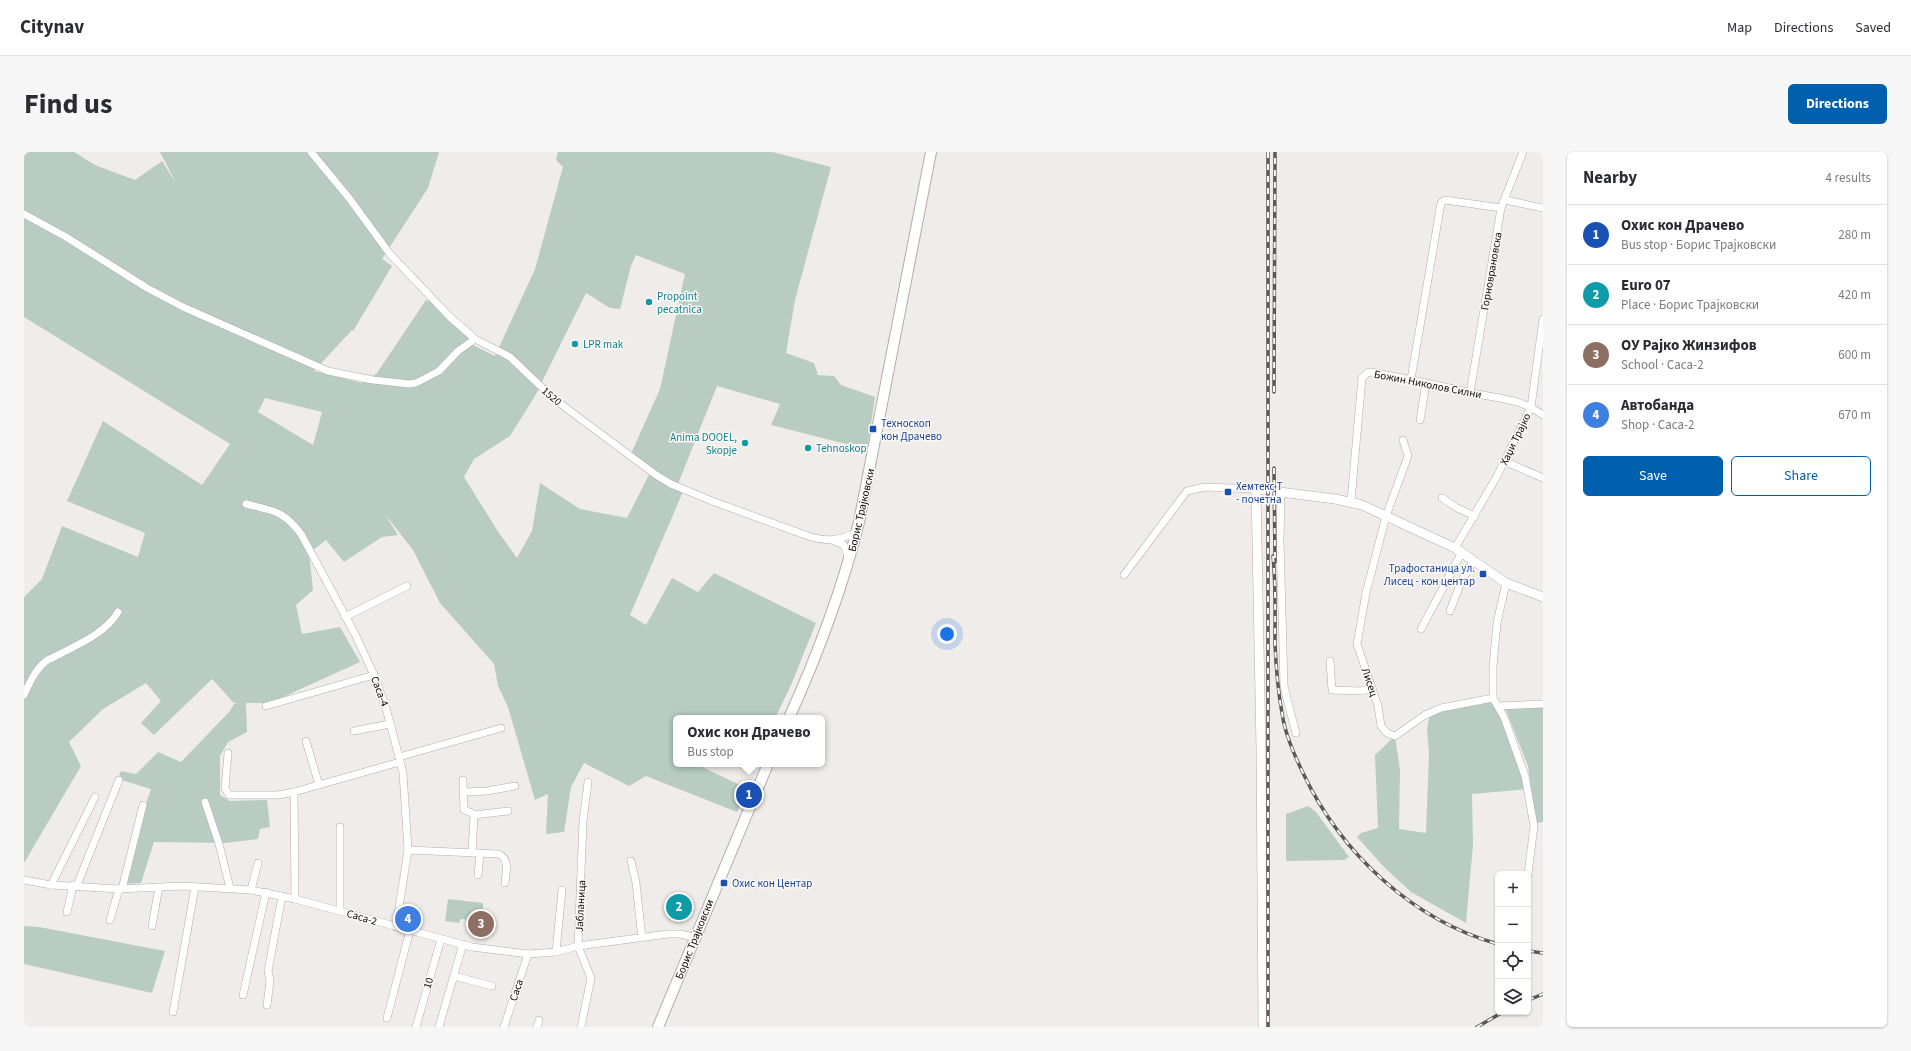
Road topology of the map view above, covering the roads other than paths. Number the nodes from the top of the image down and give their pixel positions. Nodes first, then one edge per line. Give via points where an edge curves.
1 (311, 152) edge
2 (931, 152) edge
3 (1523, 152) edge
4 (1505, 200) junction
5 (1501, 208) junction
6 (1543, 208) edge
7 (24, 214) edge
8 (1543, 319) edge
9 (475, 339) junction
10 (1411, 379) junction
11 (1426, 383) junction
12 (1470, 393) junction
13 (1531, 407) junction
14 (1543, 415) edge
15 (1420, 420) dead end
16 (1403, 440) dead end
17 (1504, 461) junction
18 (1543, 478) edge
19 (1256, 489) junction
20 (1281, 492) junction
21 (1442, 498) dead end
22 (1351, 501) junction
23 (246, 504) dead end
24 (1386, 516) junction
25 (1475, 516) junction
26 (857, 532) junction
27 (834, 540) junction
28 (1459, 550) junction
29 (1474, 560) junction
30 (849, 561) junction
31 (1124, 575) dead end
32 (1506, 583) junction
33 (407, 586) dead end
34 (1543, 597) edge
35 (1450, 611) dead end
36 (118, 612) dead end
37 (345, 617) junction
38 (1421, 629) dead end
39 (1330, 661) dead end
40 (374, 675) junction
41 (1372, 688) junction
42 (24, 695) edge
43 (1493, 698) junction
44 (1543, 704) edge
45 (266, 706) dead end
46 (1499, 706) junction
47 (790, 715) edge
48 (390, 724) junction
49 (501, 728) dead end
50 (354, 731) dead end
51 (1296, 733) dead end
52 (306, 741) dead end
53 (228, 753) dead end
54 (400, 760) junction
55 (767, 767) edge
56 (119, 780) dead end
57 (463, 780) dead end
58 (588, 782) dead end
59 (319, 785) junction
60 (515, 786) dead end
61 (294, 792) junction
62 (463, 792) junction
63 (95, 797) dead end
64 (205, 802) dead end
65 (142, 805) dead end
66 (508, 810) dead end
67 (474, 815) junction
68 (340, 827) dead end
69 (408, 850) junction
70 (472, 853) junction
71 (480, 854) junction
72 (631, 861) dead end
73 (258, 863) dead end
74 (1528, 871) edge
75 (478, 875) dead end
76 (24, 880) edge
77 (505, 883) dead end
78 (50, 885) junction
79 (75, 885) junction
80 (159, 887) junction
81 (195, 887) junction
82 (230, 888) junction
83 (120, 889) junction
84 (251, 890) junction
85 (562, 890) dead end
86 (266, 892) junction
87 (282, 896) junction
88 (296, 899) junction
89 (340, 911) junction
90 (67, 912) dead end
91 (110, 920) dead end
92 (152, 926) dead end
93 (396, 927) junction
94 (410, 930) junction
95 (694, 937) junction
96 (642, 938) junction
97 (441, 939) junction
98 (463, 944) junction
99 (578, 946) junction
100 (556, 952) junction
101 (528, 954) junction
102 (454, 976) junction
103 (492, 986) dead end
104 (242, 995) dead end
105 (267, 1005) dead end
106 (173, 1012) dead end
107 (387, 1018) dead end
108 (416, 1027) edge
109 (438, 1027) edge
110 (504, 1027) edge
111 (581, 1027) edge
112 (658, 1027) edge
113 (1263, 1027) edge

1 - 9 street, 1520 via 390,254 450,317
2 - 26 main road, Борис Трајковски via 874,457
3 - 4 street, Горноврановска
4 - 5 street, Горноврановска
4 - 6 street
5 - 10 street via 1446,200 1441,203
5 - 12 street, Горноврановска
7 - 9 street via 183,307 328,371 373,380 416,383 439,371 458,351
8 - 13 street, Хаџи Трајко
9 - 27 street, 1520 via 510,358 554,399 671,484 799,534 823,541
10 - 11 street, Божин Николов Силни
10 - 22 street, Божин Николов Силни via 1372,372 1364,375
11 - 12 street, Божин Николов Силни
11 - 15 street
12 - 13 street, Божин Николов Силни via 1513,399
13 - 14 street, Божин Николов Силни
13 - 17 street, Хаџи Трајко
16 - 24 street, Лисец via 1408,456
17 - 18 street
17 - 25 street, Хаџи Трајко
19 - 20 street
19 - 31 street via 1205,487 1187,491
19 - 113 street
20 - 22 street
20 - 51 street via 1284,685
21 - 25 street
22 - 24 street
23 - 37 street, Саса-4 via 279,512 292,522
24 - 28 street
24 - 41 street, Лисец via 1365,599 1357,644
25 - 28 street, Хаџи Трајко
26 - 27 street, 1520
26 - 30 main road, Борис Трајковски
27 - 30 street via 844,544
28 - 29 street
28 - 38 street, Хаџи Трајко
29 - 32 street
29 - 35 street via 1461,582
30 - 47 main road, Борис Трајковски via 814,660
32 - 34 street
32 - 43 street via 1497,623
33 - 37 street
36 - 42 street via 104,628 46,661 37,670
37 - 40 street, Саса-4
39 - 41 street via 1332,690 1361,691
40 - 45 street
40 - 48 street, Саса-4
41 - 43 street, Лисец via 1381,726 1391,736 1441,708
43 - 46 street
44 - 46 street
46 - 74 street via 1514,739 1533,816
48 - 50 street
48 - 54 street, Саса-4
49 - 54 street
52 - 59 street
53 - 61 street via 225,788 229,796 278,795
54 - 59 street
54 - 69 street, Саса-4
55 - 95 main road, Борис Трајковски
56 - 79 street
57 - 62 street
58 - 99 street, Јабланица via 583,821
59 - 61 street
60 - 62 street via 488,792
61 - 88 street
62 - 67 street via 464,811 472,812
63 - 78 street
64 - 82 street
65 - 83 street
66 - 67 street
67 - 70 street
68 - 89 street
69 - 70 street
69 - 93 street, Саса-4
70 - 71 street
71 - 75 street
71 - 77 street via 503,856 507,863
72 - 96 street
73 - 84 street
76 - 78 street, Саса-2
78 - 79 street, Саса-2
79 - 83 street, Саса-2
79 - 90 street
80 - 81 street, Саса-2
80 - 83 street, Саса-2
80 - 92 street
81 - 82 street, Саса-2
81 - 106 street
82 - 84 street, Саса-2
83 - 91 street
84 - 86 street, Саса-2
85 - 100 street
86 - 87 street, Саса-2
86 - 104 street
87 - 88 street, Саса-2
87 - 105 street via 268,971 270,981
88 - 89 street, Саса-2
89 - 93 street, Саса-2
93 - 94 street, Саса-2
94 - 97 street, Саса-2
94 - 107 street
95 - 96 street, Саса-2 via 668,934
95 - 112 main road, Борис Трајковски
96 - 99 street, Саса-2
97 - 98 street, Саса-2
97 - 108 street, 10
98 - 101 street, Саса-2
98 - 102 street
99 - 100 street, Саса-2
99 - 111 street, Јабланица via 591,978
100 - 101 street, Саса-2
101 - 110 street, Саса
102 - 103 street
102 - 109 street

